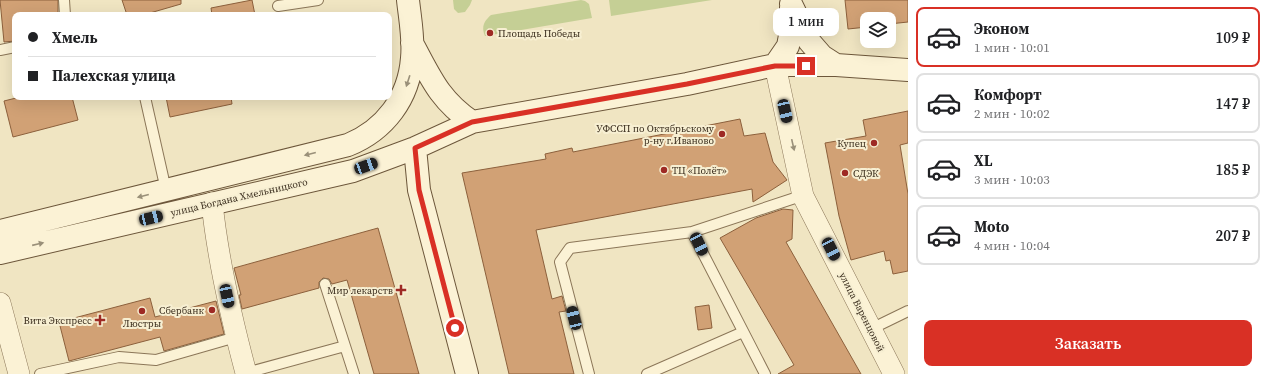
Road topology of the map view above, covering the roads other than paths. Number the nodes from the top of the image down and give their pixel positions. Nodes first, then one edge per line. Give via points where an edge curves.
1 (64, 0) edge
2 (318, 0) edge
3 (408, 0) edge
4 (791, 2) edge
5 (278, 6) dead end
6 (66, 12) edge
7 (412, 43) junction
8 (12, 48) edge
9 (0, 50) edge
10 (775, 66) junction
11 (836, 66) junction
12 (908, 70) edge
13 (146, 100) edge
14 (472, 122) junction
15 (415, 148) junction
16 (166, 190) junction
17 (804, 195) junction
18 (212, 203) junction
19 (0, 231) edge
20 (692, 232) junction
21 (0, 253) edge
22 (324, 284) dead end
23 (0, 303) edge
24 (908, 311) edge
25 (871, 330) junction
26 (743, 332) junction
27 (236, 337) junction
28 (345, 346) junction
29 (246, 373) edge
30 (19, 374) edge
31 (40, 374) edge
32 (354, 374) edge
33 (467, 374) edge
34 (589, 374) edge
35 (647, 374) edge
36 (765, 374) edge
37 (894, 374) edge

1 - 6 lane
2 - 5 lane
3 - 7 main road
4 - 10 main road via 792,25 788,46
4 - 11 main road via 809,42
7 - 14 main road via 439,92 454,109
7 -> 16 main road via 410,72 406,86 391,114 381,126 368,135 348,145
8 - 9 lane
10 - 11 main road, улица Богдана Хмельницкого
10 - 14 main road, улица Богдана Хмельницкого
10 -> 17 street, улица Варенцовой
11 - 12 main road, улица Богдана Хмельницкого
13 - 16 lane
14 - 15 main road, улица Богдана Хмельницкого
15 - 18 main road, улица Богдана Хмельницкого via 353,171
15 - 33 main road via 419,190
16 -> 19 main road
17 - 20 lane
17 - 25 street, улица Варенцовой
21 -> 18 main road, улица Богдана Хмельницкого
18 - 27 street via 216,241
20 - 26 lane
20 - 34 lane via 570,248 560,262
22 - 28 lane
23 - 30 street
24 - 25 lane
25 - 37 street, улица Варенцовой
26 - 35 lane
26 - 36 lane
27 - 29 street
27 - 31 lane via 156,360 119,357
28 - 29 lane
28 - 32 lane

